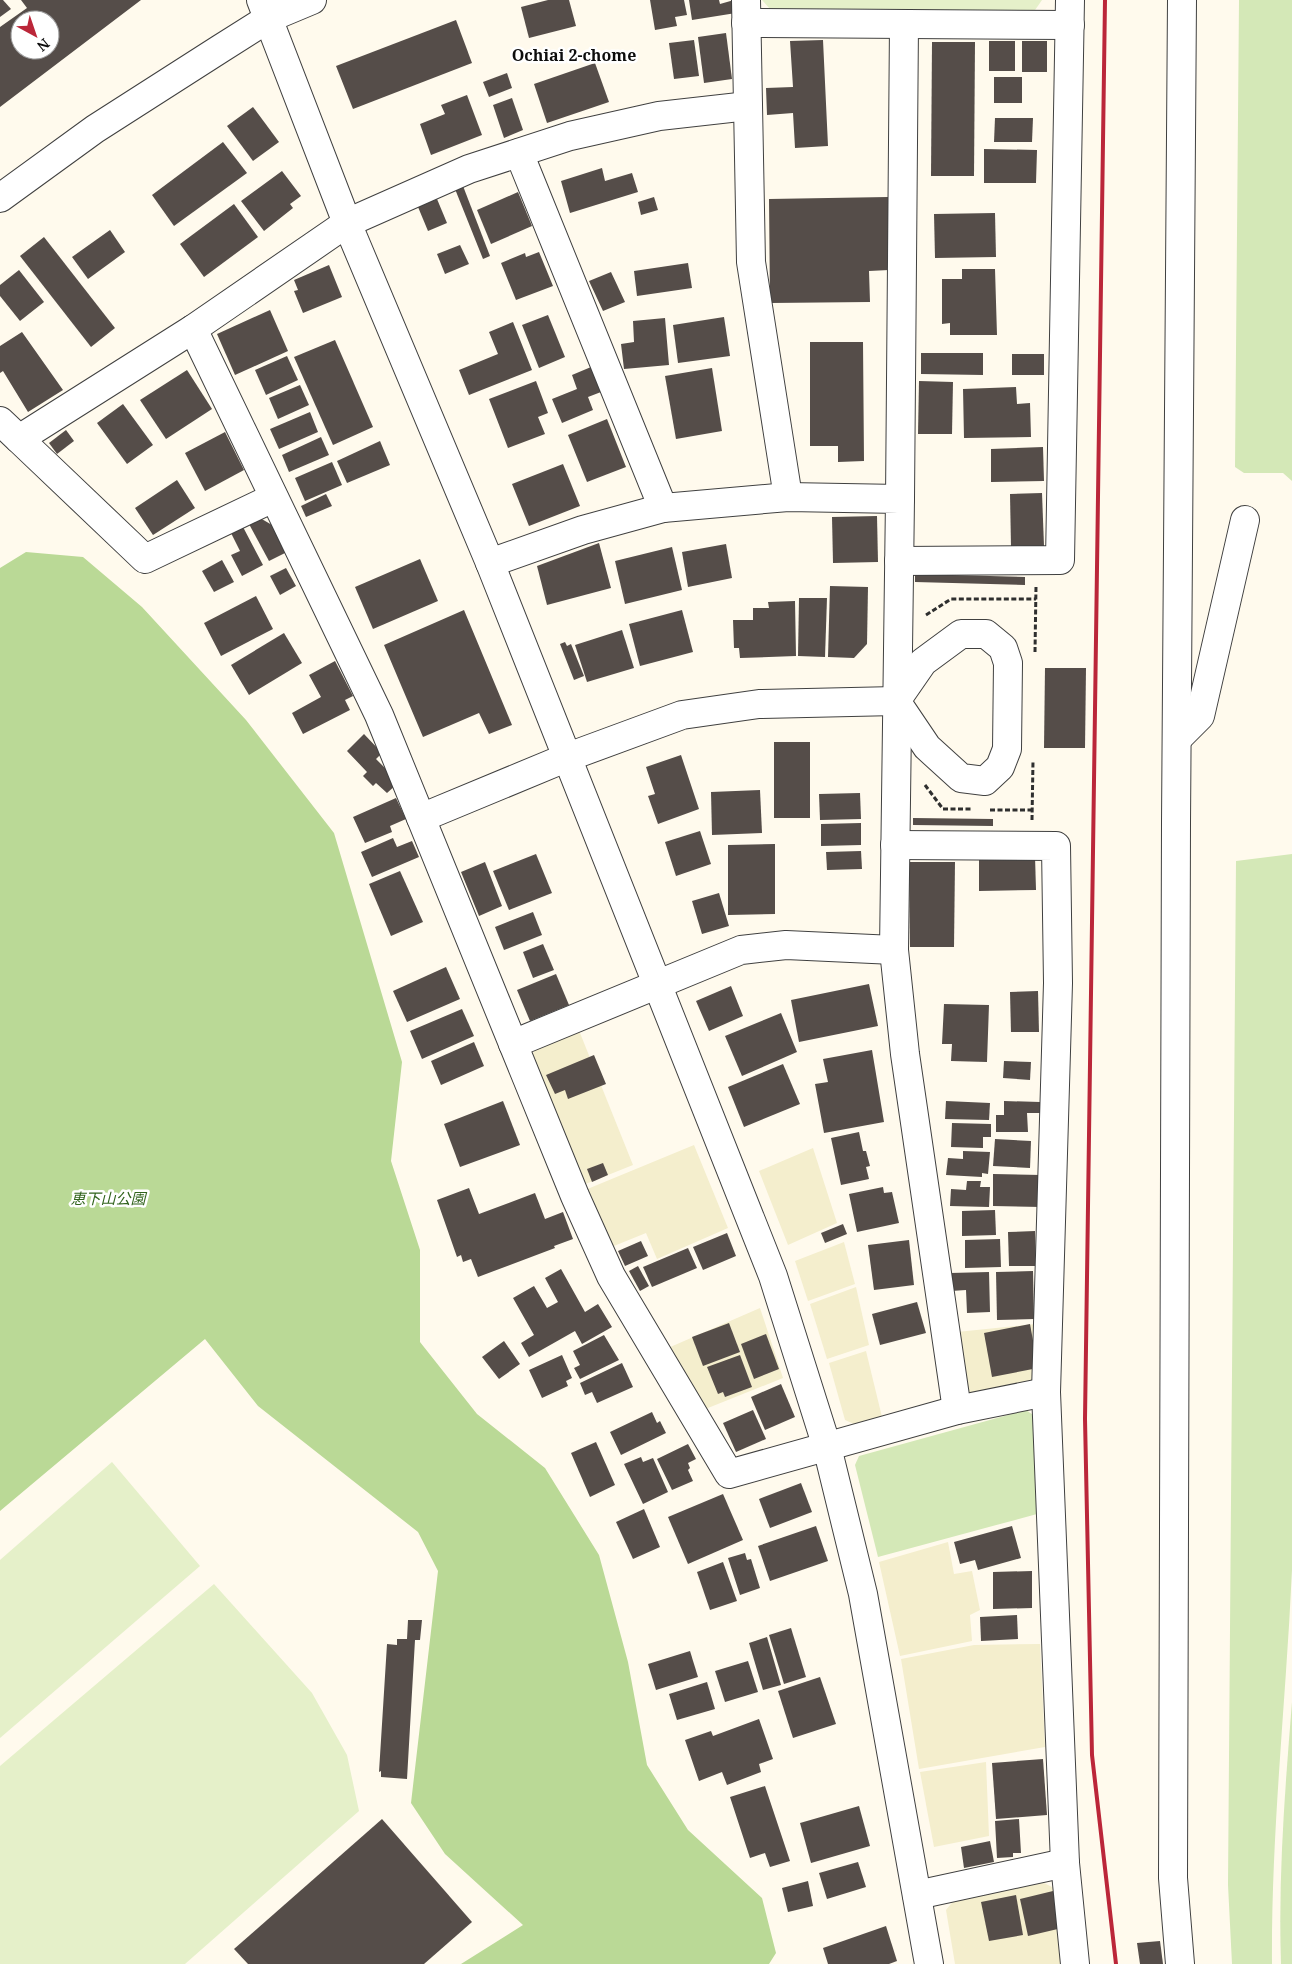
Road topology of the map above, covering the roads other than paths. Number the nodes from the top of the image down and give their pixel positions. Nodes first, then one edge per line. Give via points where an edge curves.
1 (312, 0) edge
2 (1182, 0) edge
3 (265, 9) edge
4 (746, 12) edge
5 (1070, 12) edge
6 (904, 24) junction
7 (748, 106) junction
8 (519, 152) junction
9 (0, 198) edge
10 (347, 223) junction
11 (193, 329) junction
12 (10, 430) edge
13 (788, 497) junction
14 (273, 498) junction
15 (900, 499) junction
16 (663, 508) junction
17 (1245, 520) dead end
18 (900, 561) junction
19 (490, 563) junction
20 (896, 701) junction
21 (1177, 739) junction
22 (568, 758) junction
23 (421, 818) junction
24 (895, 845) junction
25 (894, 950) junction
26 (658, 985) junction
27 (513, 1044) junction
28 (1046, 1392) junction
29 (957, 1410) junction
30 (827, 1447) junction
31 (1065, 1864) junction
32 (917, 1895) junction
33 (929, 1964) edge
34 (1075, 1964) edge
35 (1180, 1964) edge

1 - 3 street
2 - 21 street
3 - 9 street
3 - 10 street
4 - 6 street
4 - 7 street
5 - 6 street
5 - 18 street via 1060,560
6 - 15 street
7 - 8 street via 660,116 570,136
7 - 13 street via 751,262
8 - 10 street
8 - 16 street
10 - 11 street
10 - 19 street
11 - 12 street
11 - 14 street
12 - 14 street via 145,558
13 - 15 street
13 - 16 street
14 - 23 street via 379,715
15 - 18 street
16 - 19 street via 583,530
17 - 21 street via 1200,716
18 - 20 street
19 - 22 street
20 - 20 street via 923,662 961,634 986,634 1003,648 1008,663 1007,749 1000,768 985,781 961,778 928,747
20 - 22 street via 759,704 682,715
20 - 24 street
21 - 35 street via 1173,1878
22 - 23 street
22 - 26 street
23 - 27 street
24 - 25 street
24 - 28 street via 1056,846 1058,983
25 - 26 street via 786,945 741,950
25 - 29 street via 905,1054
26 - 27 street
26 - 30 street via 773,1276
27 - 30 street via 611,1276 728,1474
28 - 29 street
28 - 31 street
29 - 30 street
30 - 32 street via 863,1594
31 - 32 street
31 - 34 street
32 - 33 street

